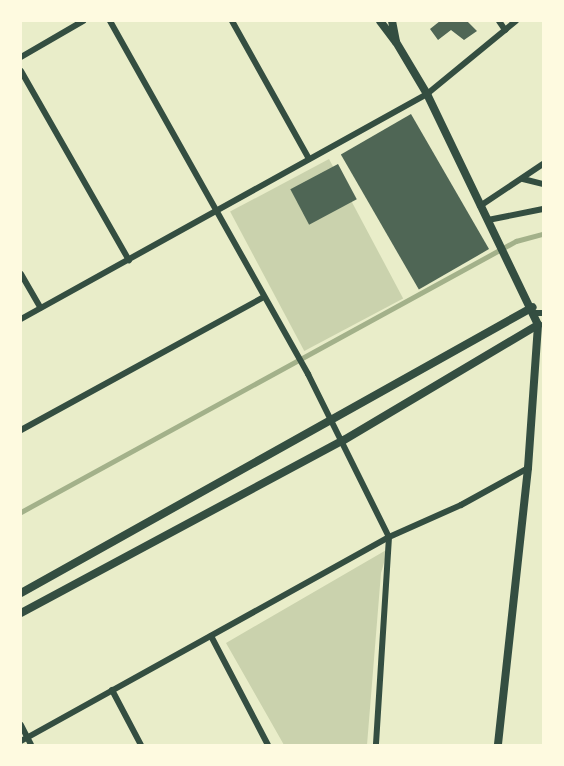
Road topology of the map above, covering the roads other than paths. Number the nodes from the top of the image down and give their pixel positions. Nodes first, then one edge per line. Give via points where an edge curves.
1 (83, 21) edge
2 (110, 21) edge
3 (232, 21) edge
4 (380, 21) edge
5 (392, 21) edge
6 (499, 21) edge
7 (516, 21) edge
8 (506, 30) junction
9 (396, 42) junction
10 (21, 57) edge
11 (21, 71) edge
12 (427, 94) junction
13 (309, 159) junction
14 (543, 164) edge
15 (523, 179) junction
16 (543, 183) edge
17 (480, 206) junction
18 (543, 209) edge
19 (216, 212) junction
20 (488, 220) junction
21 (129, 260) junction
22 (21, 274) edge
23 (264, 297) junction
24 (40, 309) junction
25 (537, 311) edge
26 (21, 319) edge
27 (538, 325) junction
28 (333, 420) junction
29 (21, 430) edge
30 (344, 440) junction
31 (528, 468) junction
32 (389, 537) junction
33 (21, 593) edge
34 (21, 613) edge
35 (211, 636) junction
36 (112, 690) junction
37 (21, 725) edge
38 (24, 740) edge
39 (32, 745) edge
40 (141, 745) edge
41 (268, 745) edge
42 (376, 745) edge
43 (498, 745) edge

1 - 10 street
2 - 19 street
3 - 13 street
4 - 9 street
5 - 9 street
6 - 8 street
7 - 8 street
8 - 12 street
9 - 12 street
11 - 21 street
12 - 13 street
12 - 17 street
13 - 19 street
14 - 15 street
15 - 16 street
15 - 17 street
17 - 20 street
18 - 20 street
19 - 21 street
19 - 23 street
20 - 25 street
21 - 24 street
22 - 24 street
23 - 28 street
23 - 29 street
24 - 26 street
25 - 27 street
25 - 28 street
27 - 30 street
27 - 31 street
28 - 30 street
28 - 33 street
30 - 32 street
30 - 34 street
31 - 32 street via 461,505
31 - 43 street
32 - 35 street
32 - 42 street
35 - 36 street
35 - 41 street
36 - 38 street
36 - 40 street
37 - 38 street
38 - 39 street

